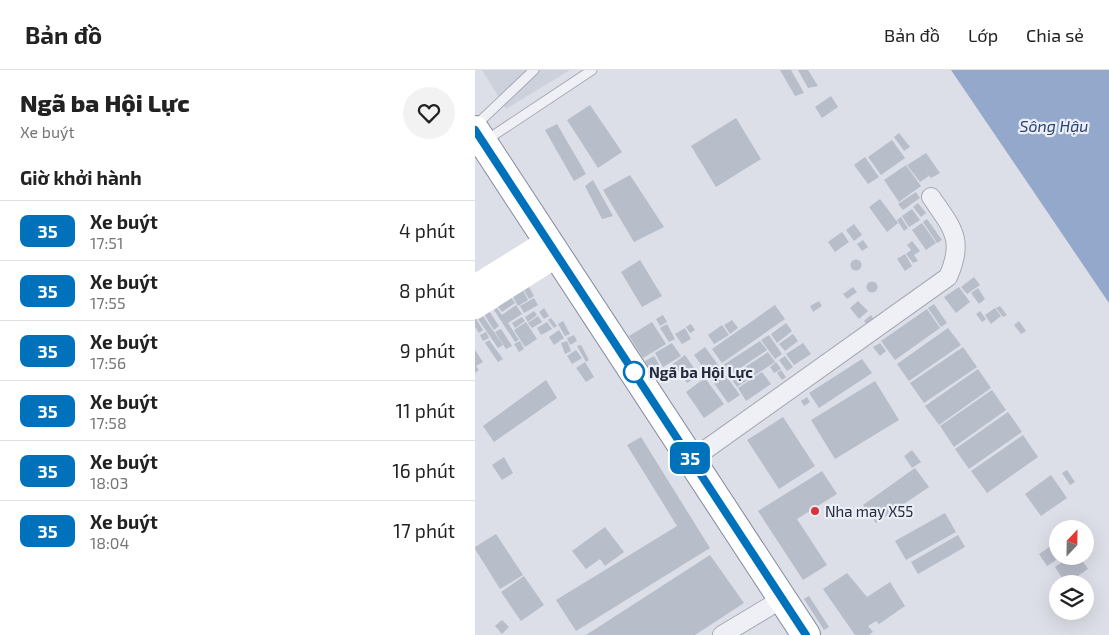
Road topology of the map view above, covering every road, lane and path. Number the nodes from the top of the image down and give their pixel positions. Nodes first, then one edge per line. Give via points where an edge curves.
1 (534, 70) edge
2 (592, 70) edge
3 (478, 133) edge
4 (931, 197) dead end
5 (552, 248) junction
6 (475, 287) edge
7 (475, 307) edge
8 (691, 460) junction
9 (783, 599) junction
10 (722, 635) edge
11 (806, 635) edge

1 - 3 lane
2 - 3 lane
3 - 5 highway
4 - 8 street via 952,228 956,244 954,263 948,277
5 - 6 street
5 - 7 street
5 - 8 highway
8 - 9 highway
9 - 10 street
9 - 11 highway

